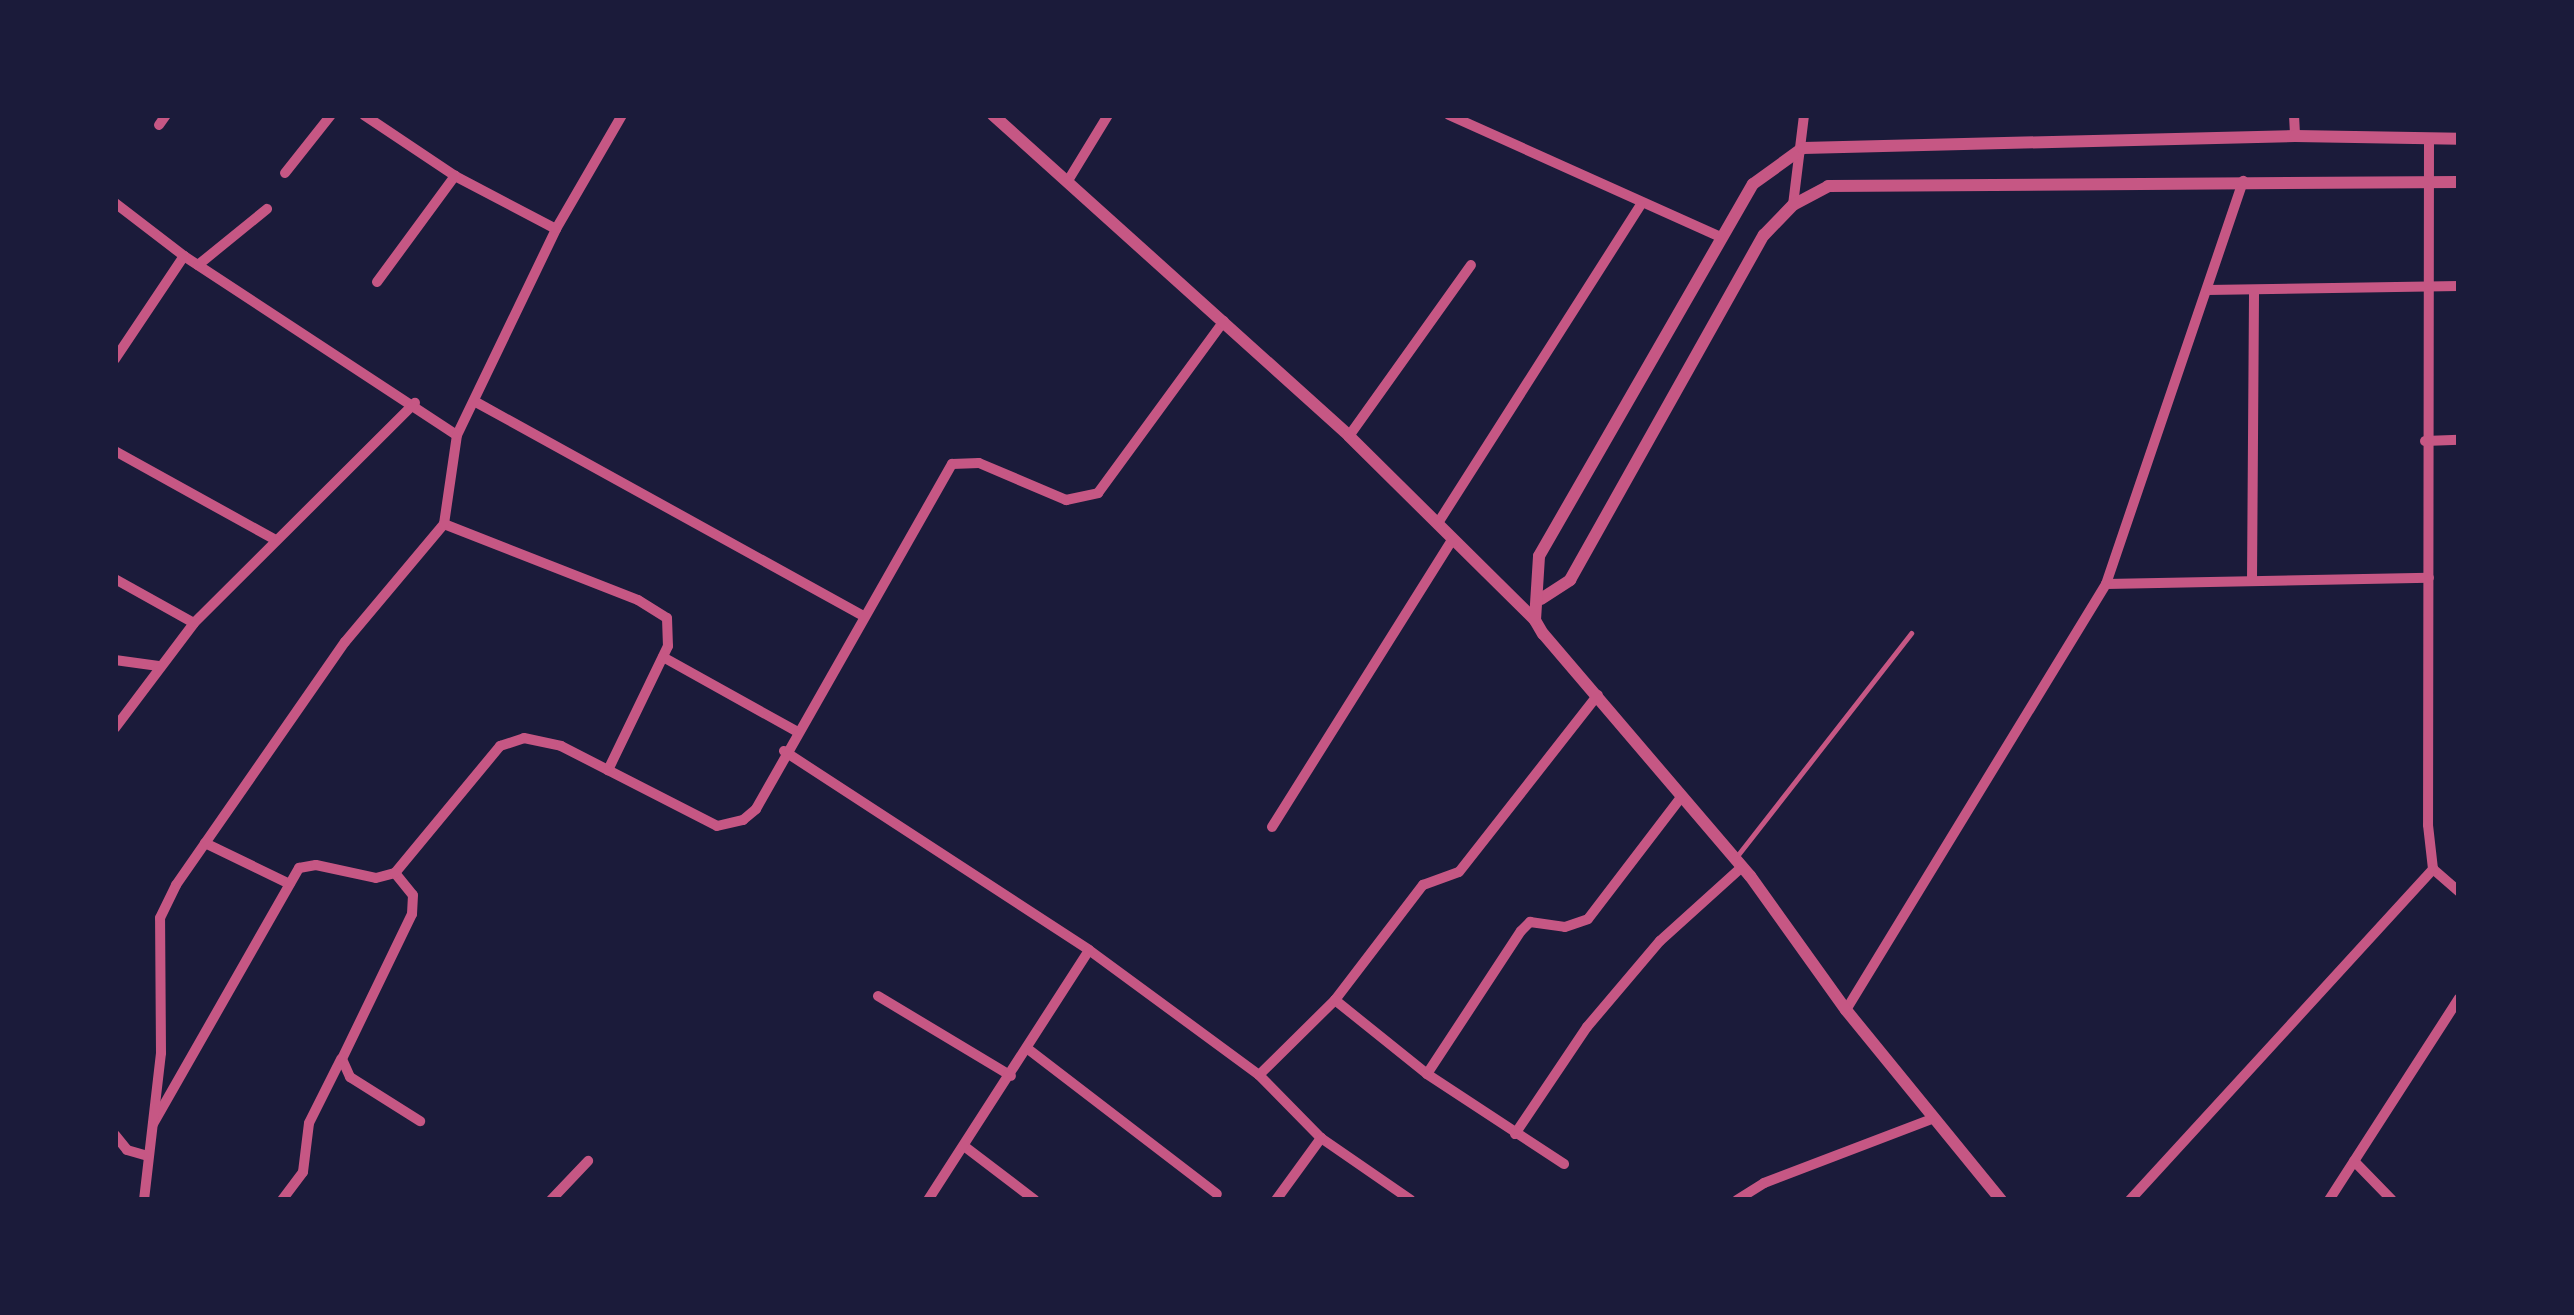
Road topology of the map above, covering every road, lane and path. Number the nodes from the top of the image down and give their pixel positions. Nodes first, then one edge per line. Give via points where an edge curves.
1 (331, 115) edge
2 (364, 115) edge
3 (622, 115) edge
4 (992, 115) edge
5 (1108, 115) edge
6 (1450, 115) edge
7 (1804, 115) edge
8 (2294, 115) edge
9 (2295, 136) junction
10 (2429, 139) junction
11 (2459, 139) edge
12 (1803, 148) junction
13 (285, 173) dead end
14 (454, 176) junction
15 (1069, 179) junction
16 (2243, 182) junction
17 (2430, 182) junction
18 (2459, 182) edge
19 (115, 203) edge
20 (1793, 205) junction
21 (1640, 206) junction
22 (268, 209) dead end
23 (556, 229) junction
24 (1722, 236) junction
25 (184, 256) junction
26 (1471, 265) dead end
27 (198, 266) junction
28 (377, 282) dead end
29 (2459, 286) edge
30 (2431, 287) junction
31 (2207, 290) junction
32 (2254, 290) junction
33 (1224, 322) junction
34 (115, 359) edge
35 (474, 401) junction
36 (415, 403) junction
37 (457, 435) junction
38 (1349, 436) junction
39 (2459, 440) edge
40 (2425, 441) junction
41 (115, 451) edge
42 (1438, 523) junction
43 (444, 524) junction
44 (274, 539) junction
45 (1454, 539) junction
46 (2429, 578) junction
47 (115, 579) edge
48 (2252, 581) junction
49 (2106, 584) junction
50 (1541, 598) junction
51 (862, 616) junction
52 (1534, 620) junction
53 (194, 623) junction
54 (1912, 632) dead end
55 (663, 657) junction
56 (115, 660) edge
57 (159, 666) junction
58 (1598, 696) junction
59 (115, 728) edge
60 (796, 730) junction
61 (784, 750) junction
62 (608, 770) junction
63 (1682, 796) junction
64 (1272, 828) dead end
65 (205, 843) junction
66 (1739, 863) junction
67 (2433, 868) junction
68 (395, 873) junction
69 (290, 884) junction
70 (2459, 892) edge
71 (1089, 950) junction
72 (878, 996) dead end
73 (2459, 998) edge
74 (1336, 1000) junction
75 (1846, 1010) junction
76 (1028, 1049) junction
77 (342, 1058) junction
78 (1427, 1074) junction
79 (1260, 1075) junction
80 (1011, 1076) junction
81 (1934, 1118) junction
82 (420, 1121) dead end
83 (153, 1124) junction
84 (1514, 1134) junction
85 (115, 1135) edge
86 (1321, 1138) junction
87 (964, 1146) junction
88 (145, 1155) junction
89 (588, 1161) dead end
90 (2354, 1161) junction
91 (1564, 1164) dead end
92 (1217, 1194) dead end
93 (144, 1200) edge
94 (282, 1200) edge
95 (551, 1200) edge
96 (928, 1200) edge
97 (1035, 1200) edge
98 (1276, 1200) edge
99 (1411, 1200) edge
100 (1737, 1200) edge
101 (2001, 1200) edge
102 (2130, 1200) edge
103 (2329, 1200) edge
104 (2392, 1200) edge

1 - 13 street
2 - 14 street
3 - 23 street
4 - 15 street
5 - 15 street
6 - 21 street
7 - 12 street
8 - 9 street
9 - 10 street
9 - 12 street
10 - 11 street
10 - 17 street
12 - 20 street
12 - 24 street via 1753,184
14 - 23 street
14 - 28 street
15 - 33 street
16 - 17 street
16 - 20 street via 1854,181
16 - 31 street
17 - 18 street
17 - 30 street
19 - 25 street
20 - 50 street via 1764,234 1570,580
21 - 24 street
21 - 42 street
22 - 27 street
23 - 35 street
24 - 50 street via 1539,556
25 - 27 street
25 - 34 street
26 - 38 street
27 - 36 street
29 - 30 street
30 - 32 street
30 - 40 street
31 - 32 street
31 - 49 street
32 - 48 street
33 - 38 street
33 - 51 street via 1098,493 1066,500 979,463 952,464
35 - 37 street
35 - 51 street
36 - 37 street
36 - 44 street
37 - 43 street
38 - 42 street
39 - 40 street
40 - 46 street
41 - 44 street
42 - 45 street
43 - 55 street via 651,607 666,618
43 - 65 street via 344,642
44 - 53 street
45 - 52 street
45 - 64 street
46 - 48 street
46 - 67 street
47 - 53 street
48 - 49 street
49 - 75 street
50 - 52 street
51 - 60 street
52 - 58 street
53 - 57 street
54 - 66 lane
55 - 60 street
55 - 62 street
56 - 57 street
57 - 59 street
58 - 63 street
58 - 74 street via 1459,872 1423,885
60 - 61 street
61 - 62 street via 756,809 731,825 718,826
61 - 71 street
62 - 68 street via 541,739 511,740
63 - 66 street
63 - 78 street via 1588,919 1565,928 1530,922 1521,931
65 - 69 street
65 - 83 street via 176,885 156,936 161,1052
66 - 75 street
66 - 84 street via 1587,1026
67 - 70 street
67 - 102 street
68 - 69 street via 376,878 306,864
68 - 77 street via 412,895 412,914
69 - 83 street
71 - 76 street
71 - 79 street
72 - 80 street
73 - 90 street
74 - 78 street
74 - 79 street
75 - 81 street
76 - 80 street
76 - 92 street
77 - 82 street via 350,1077
77 - 94 street via 309,1123 303,1172
78 - 84 street
79 - 86 street
80 - 87 street
81 - 100 street via 1764,1183
81 - 101 street
83 - 88 street
84 - 91 street
85 - 88 street via 128,1150
86 - 98 street
86 - 99 street
87 - 96 street
87 - 97 street
88 - 93 street
89 - 95 street
90 - 103 street
90 - 104 street

